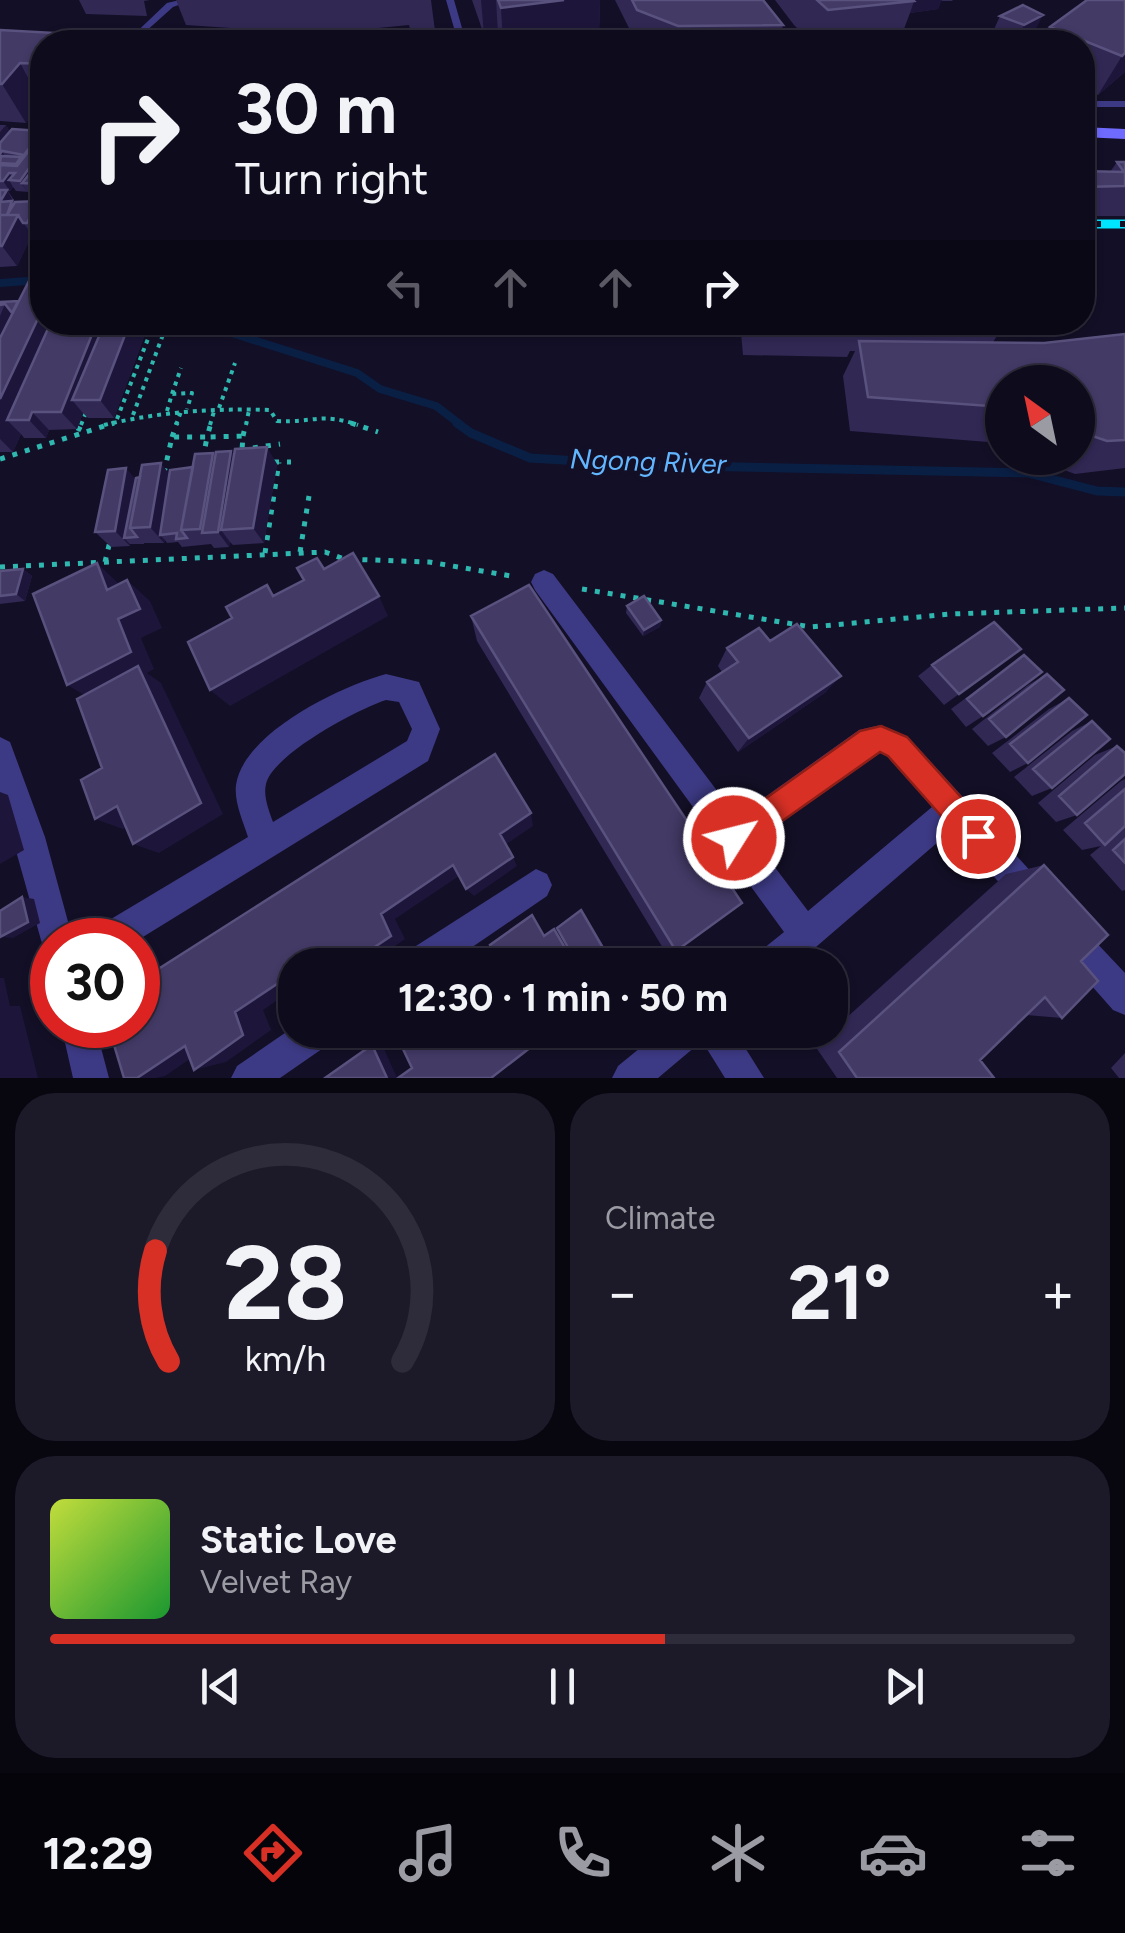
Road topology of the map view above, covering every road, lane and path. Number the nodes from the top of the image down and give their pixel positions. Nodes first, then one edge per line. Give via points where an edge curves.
1 (188, 0) edge
2 (450, 0) edge
3 (143, 30) edge
4 (459, 30) edge
5 (1095, 104) edge
6 (1125, 104) edge
7 (1095, 133) edge
8 (1125, 134) edge
9 (150, 335) edge
10 (163, 335) edge
11 (235, 363) dead end
12 (181, 368) dead end
13 (172, 394) junction
14 (93, 395) edge
15 (217, 408) junction
16 (185, 409) junction
17 (250, 409) junction
18 (166, 411) junction
19 (133, 416) junction
20 (116, 419) junction
21 (78, 431) junction
22 (378, 432) dead end
23 (242, 436) junction
24 (172, 437) junction
25 (207, 437) junction
26 (280, 444) dead end
27 (242, 450) junction
28 (226, 453) edge
29 (0, 459) edge
30 (279, 462) junction
31 (291, 462) dead end
32 (261, 464) edge
33 (201, 472) edge
34 (175, 476) edge
35 (310, 496) dead end
36 (114, 524) edge
37 (166, 542) edge
38 (300, 552) dead end
39 (264, 554) dead end
40 (164, 559) dead end
41 (105, 562) dead end
42 (544, 582) dead end
43 (0, 752) edge
44 (953, 809) junction
45 (734, 838) junction
46 (266, 844) junction
47 (536, 886) dead end
48 (51, 918) edge
49 (144, 918) edge
50 (806, 936) junction
51 (443, 948) edge
52 (791, 948) edge
53 (1125, 998) edge
54 (84, 1048) edge
55 (293, 1048) edge
56 (667, 1048) edge
57 (726, 1048) edge
58 (91, 1078) edge
59 (249, 1078) edge
60 (630, 1078) edge
61 (746, 1078) edge

1 - 3 lane via 170,6
2 - 4 lane
5 - 6 lane
7 - 8 main road
9 - 20 path
10 - 19 path
11 - 15 path
12 - 13 path
13 - 16 path via 192,393
13 - 18 path
14 - 21 path
15 - 16 path
15 - 17 path
15 - 25 path
16 - 18 path
16 - 24 path
17 - 22 path via 270,410 277,421 329,416
17 - 23 path
18 - 19 path
19 - 20 path
20 - 21 path
21 - 29 path
23 - 25 path
23 - 27 path
24 - 25 path
24 - 34 path via 162,478
25 - 33 path
26 - 27 path
27 - 28 path
30 - 31 path
30 - 32 path
30 - 39 path
35 - 38 path
36 - 41 path
37 - 40 path
42 - 45 street
43 - 48 street
44 - 45 street via 898,747 869,740
44 - 50 street
44 - 53 street
45 - 50 street
46 - 46 street via 251,787 261,762 365,694 386,687 409,692 426,729 418,751
46 - 49 street
47 - 51 street
50 - 52 street
54 - 58 street
55 - 59 street
56 - 60 street
57 - 61 street

